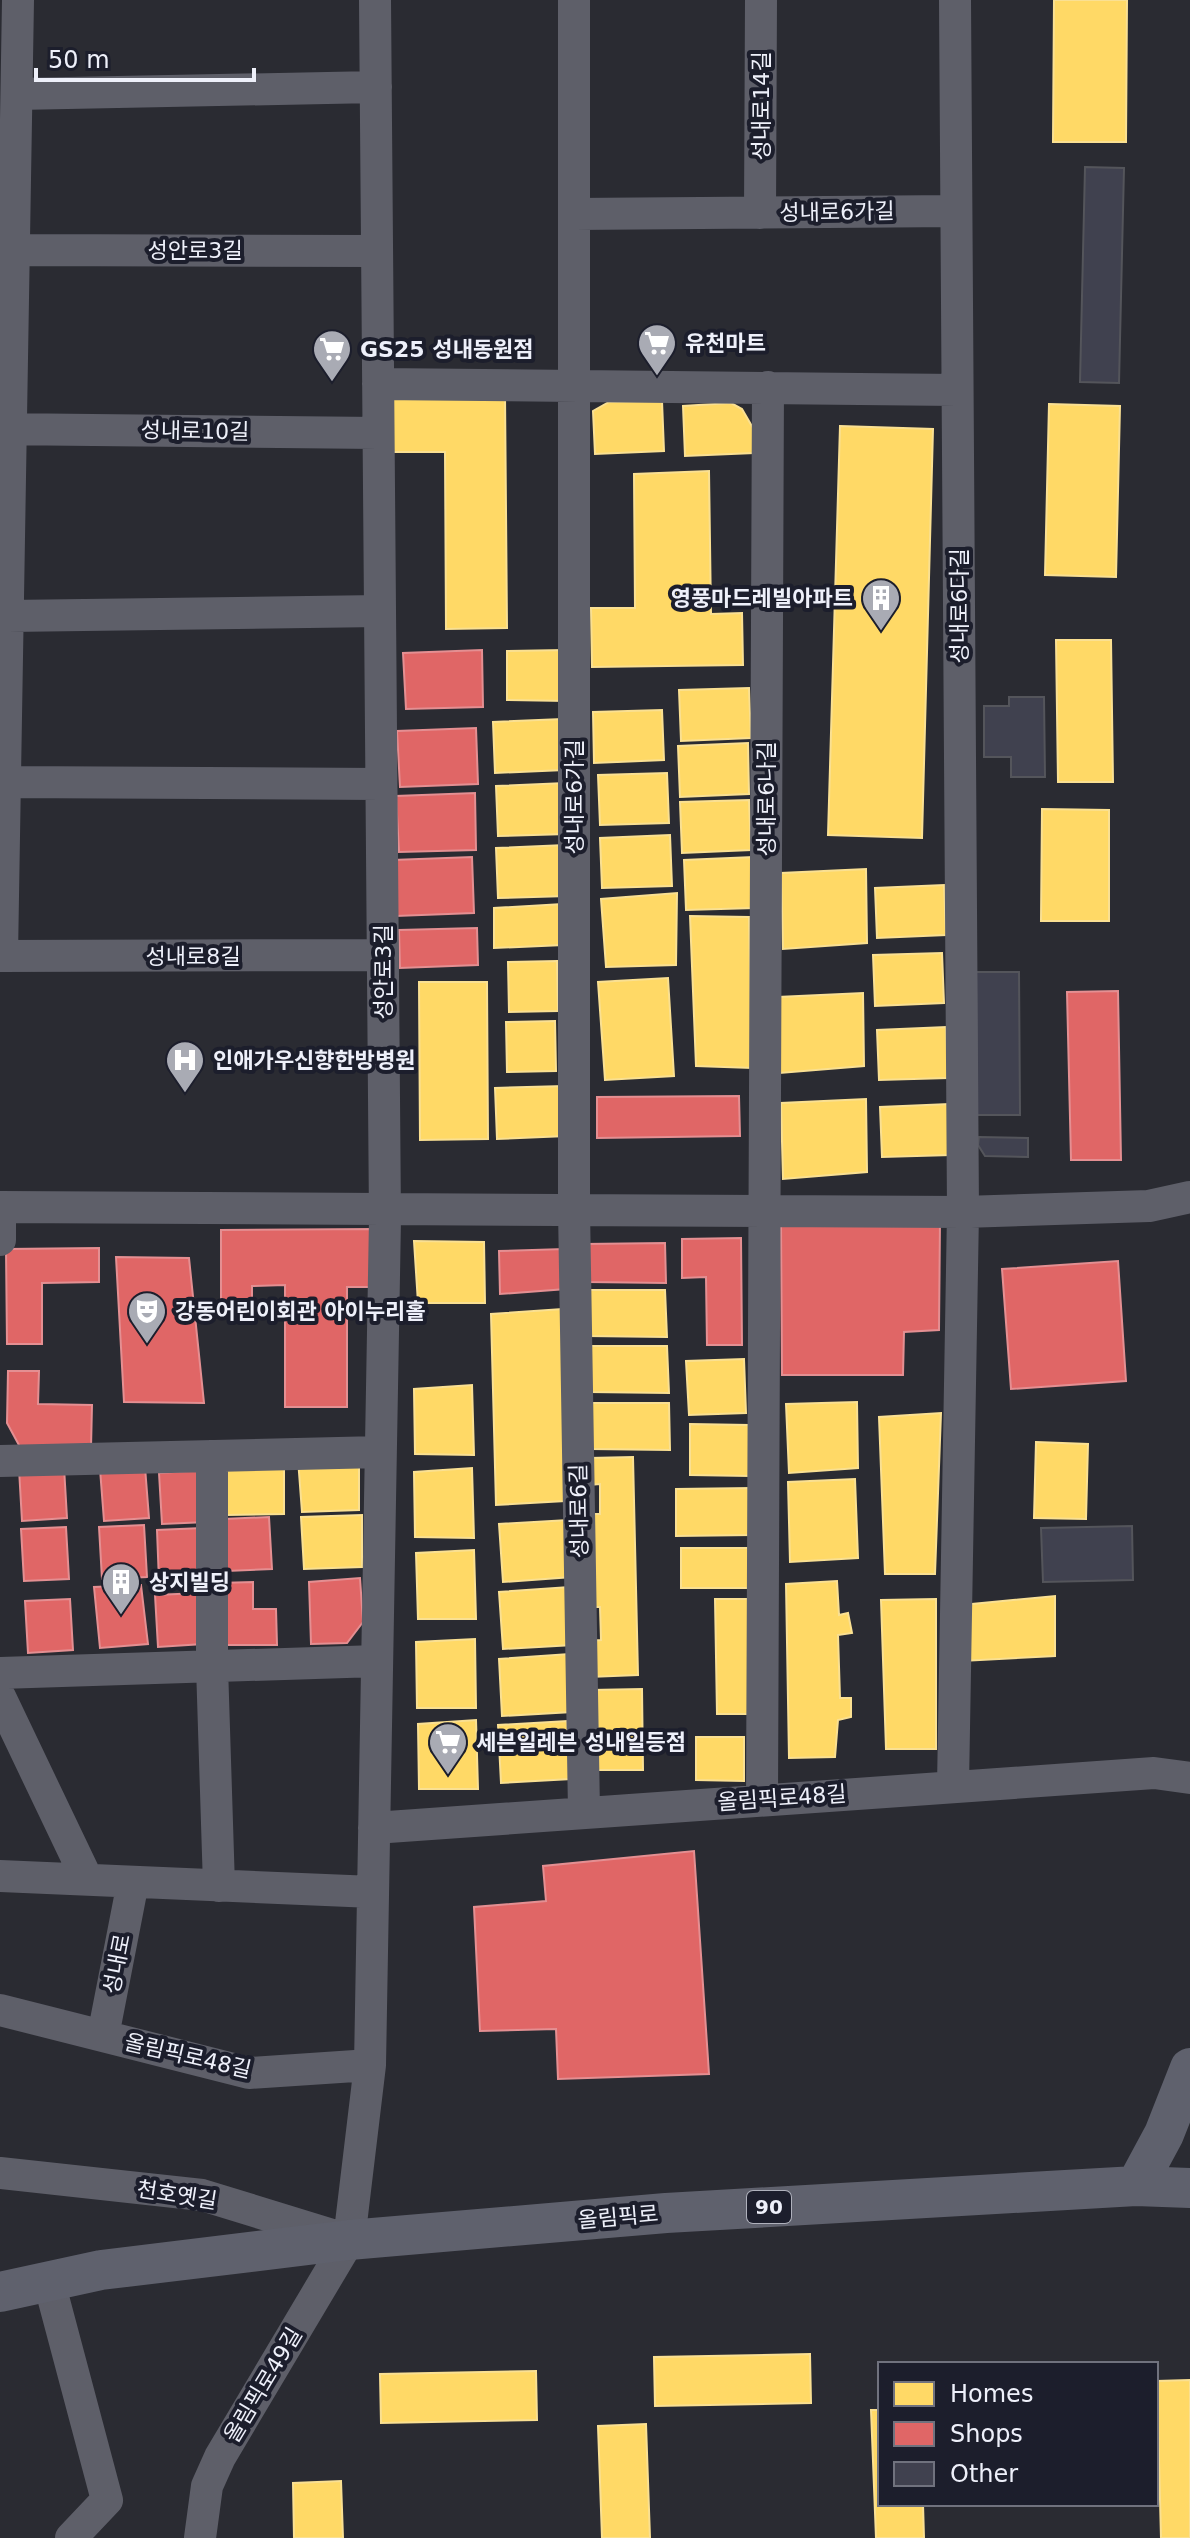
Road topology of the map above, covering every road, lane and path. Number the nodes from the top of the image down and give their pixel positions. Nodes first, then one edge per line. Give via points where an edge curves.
1 (18, 0) edge
2 (375, 0) edge
3 (574, 0) edge
4 (761, 0) edge
5 (955, 0) edge
6 (376, 87) junction
7 (17, 94) junction
8 (956, 211) junction
9 (760, 213) junction
10 (574, 214) junction
11 (14, 250) junction
12 (377, 251) junction
13 (378, 384) junction
14 (574, 386) junction
15 (768, 387) junction
16 (957, 390) junction
17 (6, 429) edge
18 (378, 433) junction
19 (380, 611) junction
20 (8, 616) junction
21 (5, 782) junction
22 (381, 784) junction
23 (383, 955) junction
24 (1, 956) edge
25 (1190, 1197) edge
26 (0, 1207) edge
27 (385, 1208) junction
28 (574, 1209) junction
29 (763, 1211) junction
30 (963, 1212) junction
31 (0, 1240) edge
32 (380, 1452) junction
33 (212, 1456) junction
34 (0, 1461) edge
35 (377, 1661) junction
36 (212, 1666) junction
37 (0, 1673) edge
38 (0, 1697) edge
39 (1190, 1778) edge
40 (953, 1786) junction
41 (762, 1800) junction
42 (584, 1812) junction
43 (374, 1828) junction
44 (0, 1876) edge
45 (87, 1879) junction
46 (133, 1882) junction
47 (219, 1886) junction
48 (373, 1892) junction
49 (0, 2010) edge
50 (103, 2036) junction
51 (370, 2065) junction
52 (1190, 2068) edge
53 (0, 2173) edge
54 (1136, 2186) junction
55 (1190, 2188) edge
56 (349, 2240) junction
57 (49, 2282) junction
58 (0, 2292) edge
59 (71, 2538) edge
60 (200, 2538) edge

1 - 7 street
2 - 6 street, 성안로3길
3 - 10 street, 성내로6가길
4 - 9 street, 성내로14길
5 - 8 street, 성내로6다길
6 - 7 street
6 - 12 street, 성안로3길
7 - 11 street
8 - 9 street, 성내로6가길
8 - 16 street, 성내로6다길
9 - 10 street, 성내로6가길
10 - 14 street, 성내로6가길
11 - 12 street, 성안로3길
11 - 17 street
12 - 13 street, 성안로3길
13 - 14 street
13 - 18 street, 성안로3길
14 - 15 street
14 - 28 street, 성내로6가길
15 - 16 street
15 - 29 street, 성내로6나길
16 - 30 street, 성내로6다길
17 - 18 street, 성내로10길
17 - 20 street, 성내로8길
18 - 19 street, 성안로3길
19 - 20 street
19 - 22 street, 성안로3길
20 - 21 street, 성내로8길
21 - 22 street
21 - 24 street, 성내로8길
22 - 23 street, 성안로3길
23 - 24 street, 성내로8길
23 - 27 street, 성안로3길
25 - 30 street via 1149,1206
26 - 27 street
26 - 31 street
27 - 28 street
27 - 32 street
28 - 29 street
28 - 42 street, 성내로6길
29 - 30 street
29 - 41 street
30 - 40 street
32 - 33 street
32 - 35 street
33 - 34 street
33 - 36 street
35 - 36 street
35 - 43 street
36 - 37 street
36 - 47 street
38 - 45 street
39 - 40 street, 올림픽로48길 via 1154,1773
40 - 41 street, 올림픽로48길
41 - 42 street, 올림픽로48길
42 - 43 street, 올림픽로48길
43 - 48 street
44 - 45 street
45 - 46 street
46 - 47 street
46 - 50 street, 성내로
47 - 48 street
48 - 51 street
49 - 50 street
50 - 51 street, 올림픽로48길 via 249,2073
51 - 56 street
52 - 54 main road
53 - 56 street, 천호옛길 via 202,2195
54 - 55 main road, 올림픽로 / 90
54 - 56 main road, 올림픽로 / 90 via 666,2213
56 - 57 main road, 올림픽로 / 90 via 101,2270
56 - 60 street, 올림픽로49길 via 220,2457 207,2486
57 - 58 main road, 올림픽로 / 90
57 - 59 street via 107,2500

